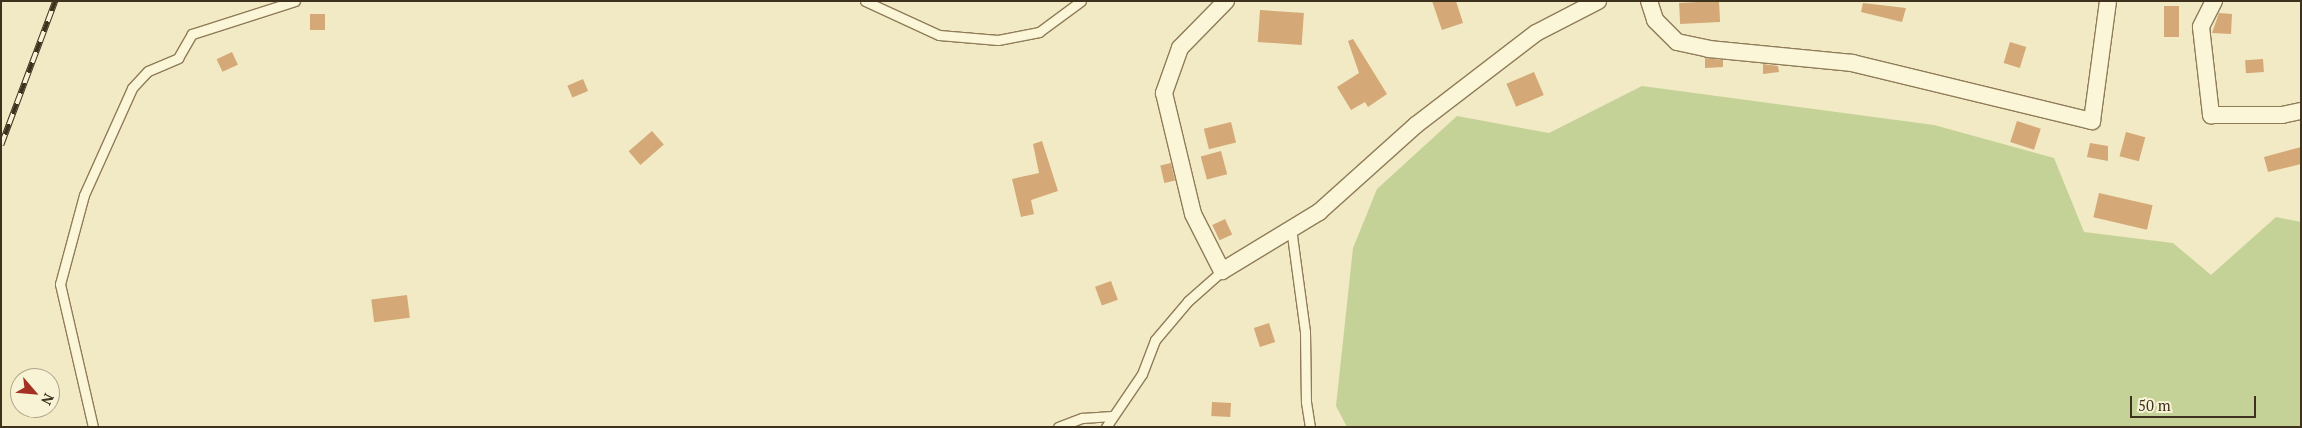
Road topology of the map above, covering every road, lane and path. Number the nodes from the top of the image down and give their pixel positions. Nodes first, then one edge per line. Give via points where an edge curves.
1 (295, 1) edge
2 (865, 1) edge
3 (1081, 1) edge
4 (1226, 1) edge
5 (1598, 1) edge
6 (1649, 1) edge
7 (2108, 1) edge
8 (2214, 1) edge
9 (1581, 6) edge
10 (2301, 111) edge
11 (1291, 228) junction
12 (1222, 271) junction
13 (1112, 416) junction
14 (93, 427) edge
15 (1058, 427) edge
16 (1106, 427) edge
17 (1310, 427) edge

1 - 14 lane via 192,34 178,58 148,71 132,88 84,195 60,284
2 - 3 lane via 939,35 998,40 1039,32
4 - 12 street via 1180,48 1164,93 1193,214
5 - 9 street
6 - 7 street via 1655,20 1677,42 1852,63 2092,121
8 - 10 street via 2201,27 2211,115 2282,115
9 - 11 street via 1536,33 1473,79 1319,212
11 - 12 street
11 - 17 lane via 1305,332 1306,402
12 - 13 lane via 1188,301 1155,340 1142,374
13 - 15 lane via 1082,418
13 - 16 lane

